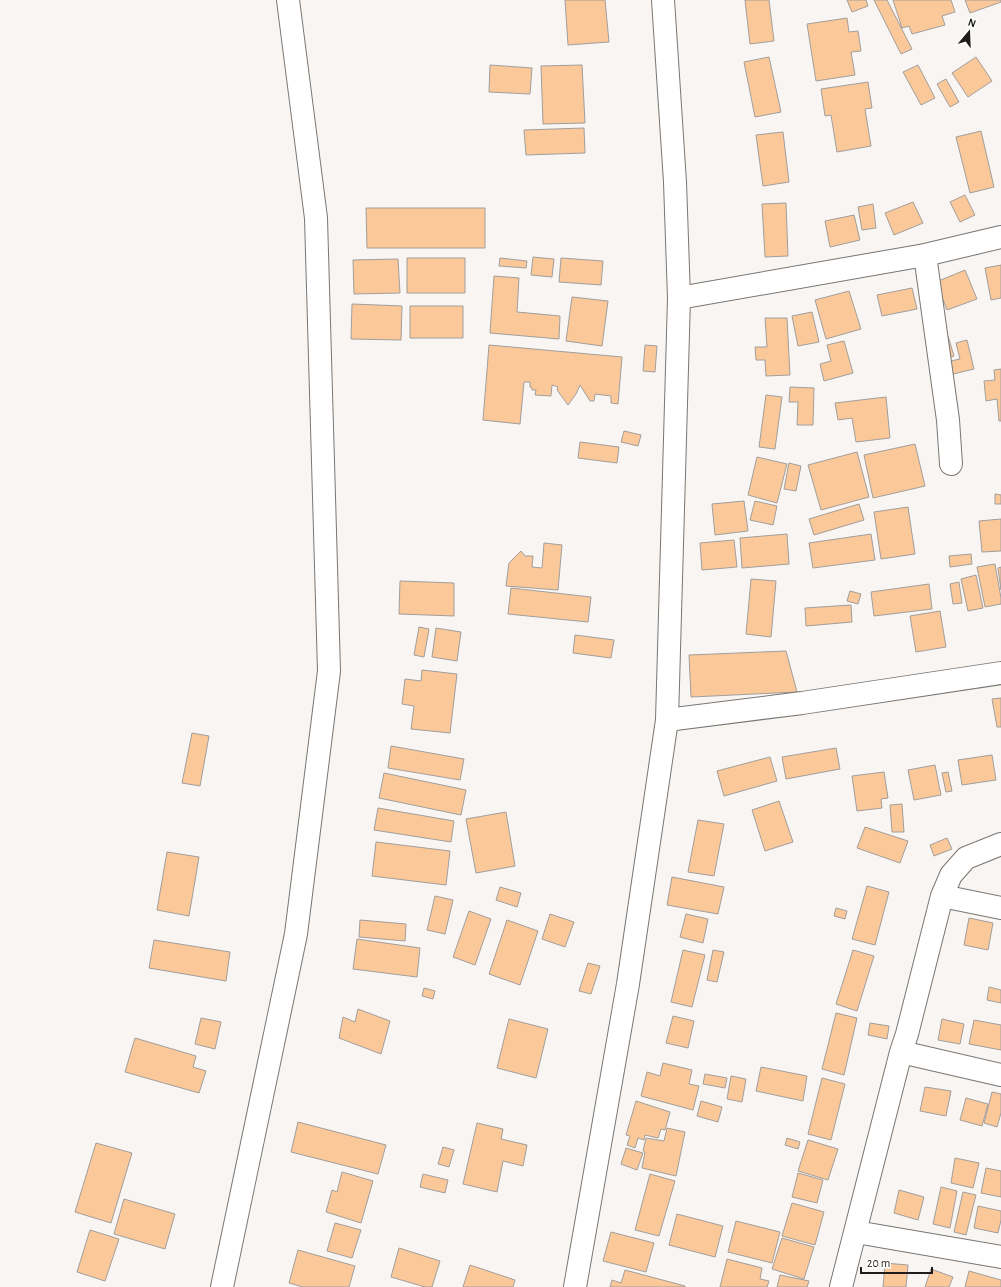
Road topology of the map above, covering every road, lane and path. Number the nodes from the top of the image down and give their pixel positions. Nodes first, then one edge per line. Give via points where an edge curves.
1 (288, 0) edge
2 (663, 0) edge
3 (1001, 237) edge
4 (925, 254) junction
5 (679, 298) junction
6 (951, 464) dead end
7 (1001, 673) edge
8 (667, 720) junction
9 (1001, 844) edge
10 (942, 896) junction
11 (1001, 908) edge
12 (901, 1052) junction
13 (1001, 1075) edge
14 (856, 1232) junction
15 (1001, 1257) edge
16 (222, 1287) edge
17 (575, 1287) edge
18 (841, 1287) edge

1 - 16 street via 316,218 329,671 296,934
2 - 5 street via 675,182
3 - 4 street
4 - 5 street
4 - 6 street via 948,420
5 - 8 street
7 - 8 street
8 - 17 street via 628,984
9 - 10 street via 966,858 951,875
10 - 11 street
10 - 12 street
12 - 13 street
12 - 14 street
14 - 15 street
14 - 18 street

